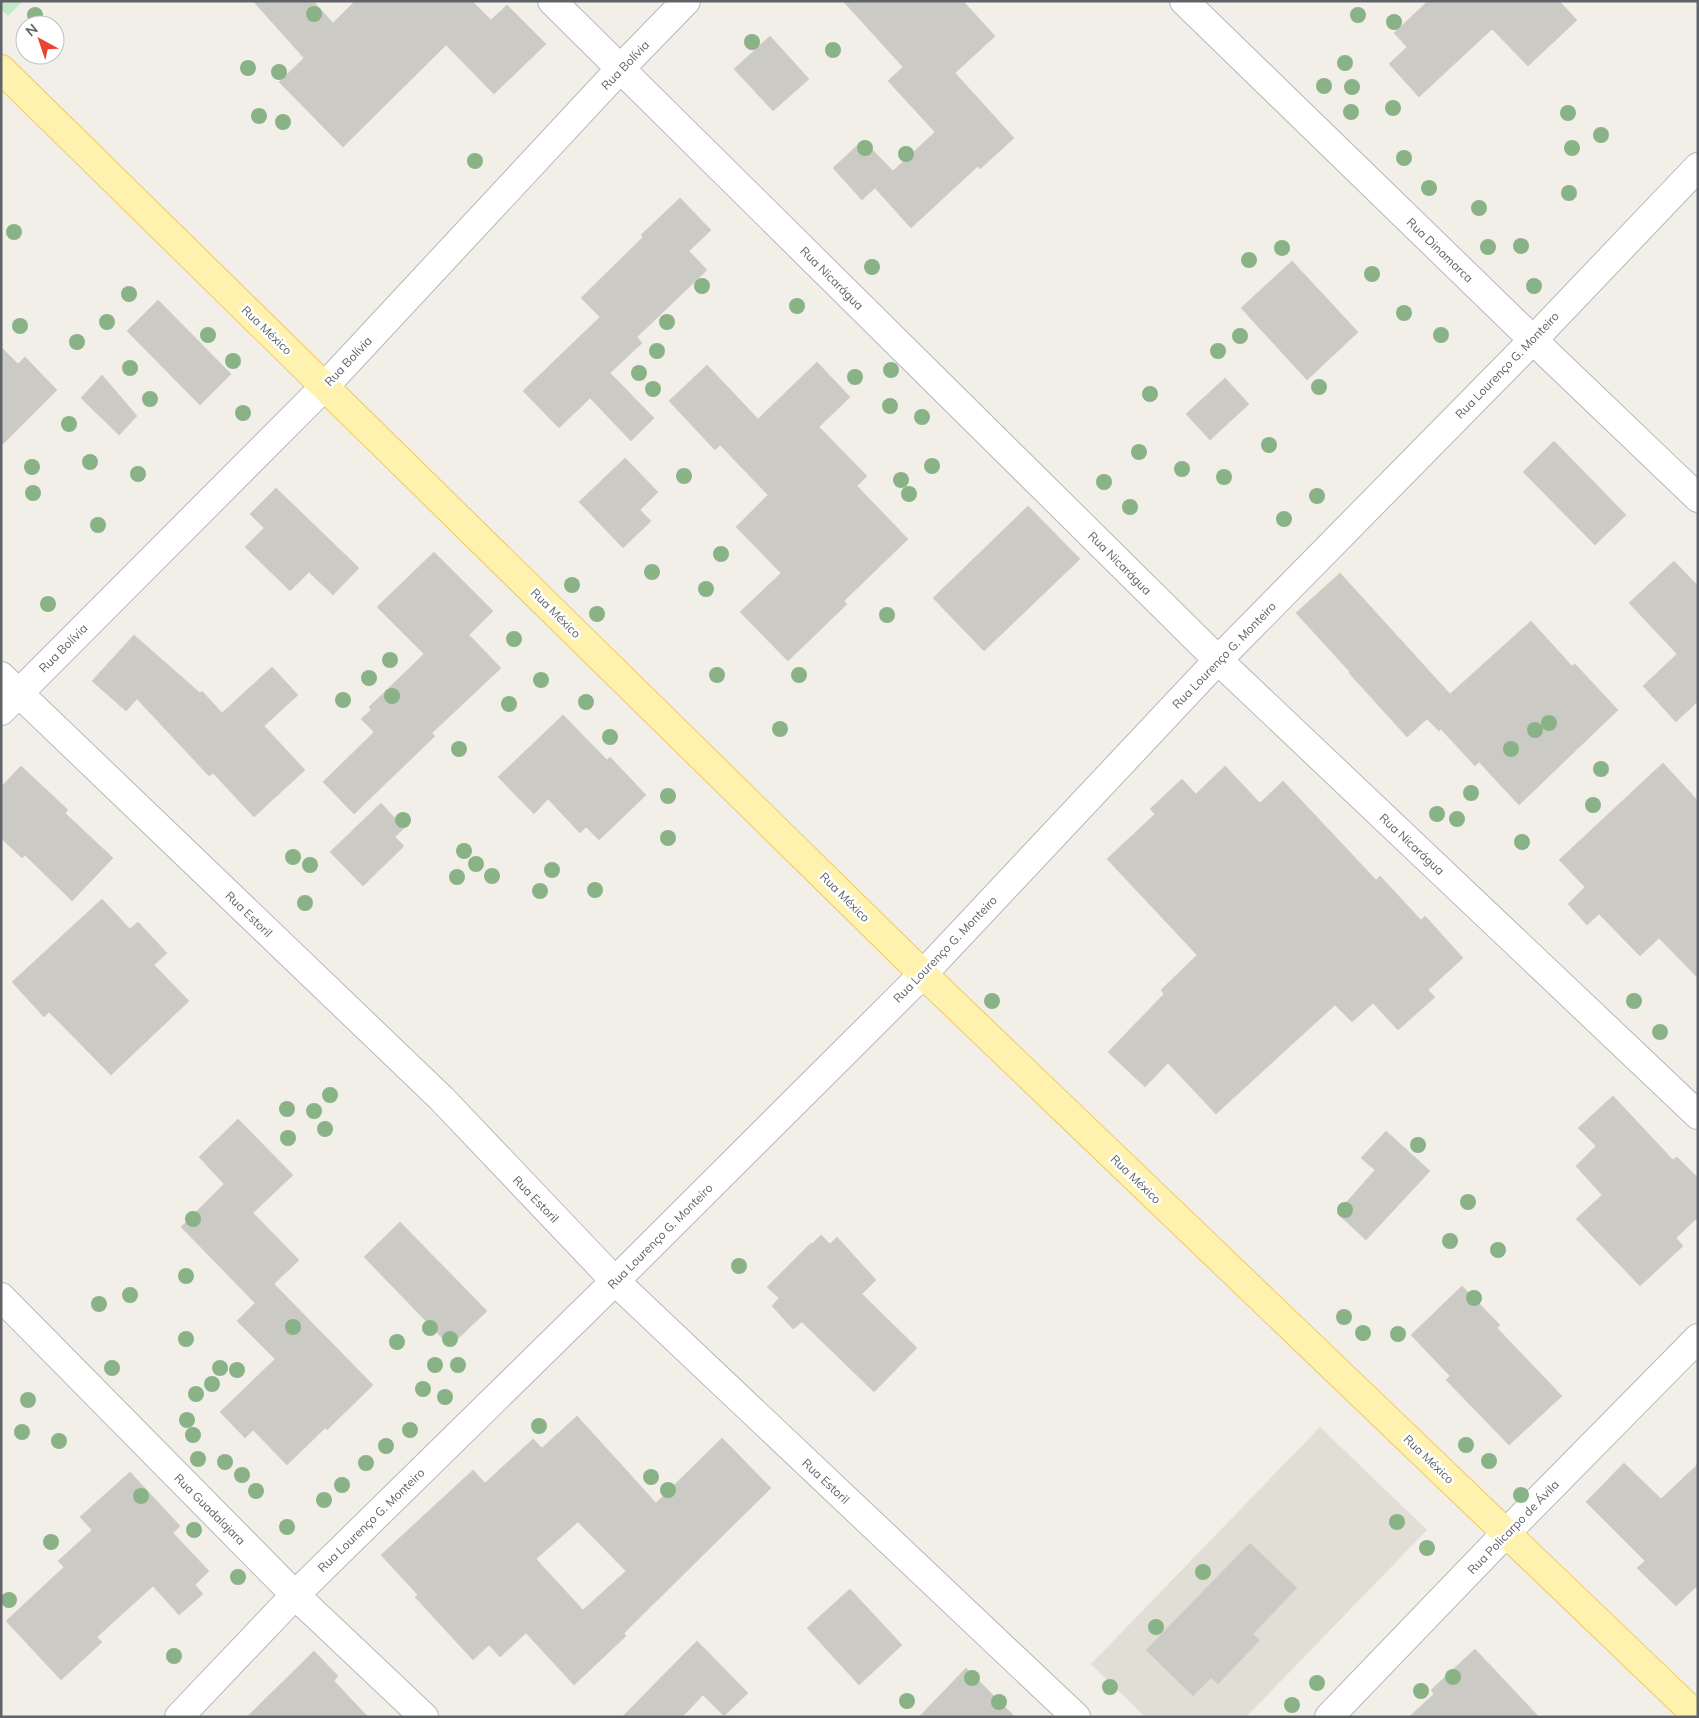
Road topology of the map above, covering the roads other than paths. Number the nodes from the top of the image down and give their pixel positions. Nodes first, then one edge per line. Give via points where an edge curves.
1 (552, 1) edge
2 (686, 1) edge
3 (1184, 1) edge
4 (1, 69) edge
5 (620, 69) junction
6 (1698, 167) edge
7 (1532, 340) junction
8 (325, 386) junction
9 (1698, 498) edge
10 (1218, 660) junction
11 (7, 693) edge
12 (923, 974) junction
13 (1698, 1115) edge
14 (615, 1281) junction
15 (1, 1296) edge
16 (1698, 1338) edge
17 (1506, 1533) junction
18 (295, 1595) junction
19 (1698, 1716) edge
20 (179, 1717) edge
21 (424, 1717) edge
22 (1076, 1717) edge
23 (1329, 1717) edge

1 - 5 street, Rua Nicarágua
2 - 5 street, Rua Bolívia
3 - 7 street, Rua Dinamarca
4 - 8 main road, Rua México
5 - 8 street, Rua Bolívia
5 - 10 street, Rua Nicarágua
6 - 7 street, Rua Lourenço G. Monteiro
7 - 9 street, Rua Dinamarca
7 - 10 street, Rua Lourenço G. Monteiro
8 - 11 street, Rua Bolívia
8 - 12 main road, Rua México
10 - 12 street, Rua Lourenço G. Monteiro
10 - 13 street, Rua Nicarágua
11 - 14 street, Rua Estoril via 442,1100
12 - 14 street, Rua Lourenço G. Monteiro
12 - 17 main road, Rua México
14 - 18 street, Rua Lourenço G. Monteiro
14 - 22 street, Rua Estoril
15 - 18 street, Rua Guadalajara
16 - 17 street, Rua Policarpo de Ávila
17 - 19 main road, Rua México
17 - 23 street, Rua Policarpo de Ávila
18 - 20 street, Rua Lourenço G. Monteiro
18 - 21 street, Rua Guadalajara

